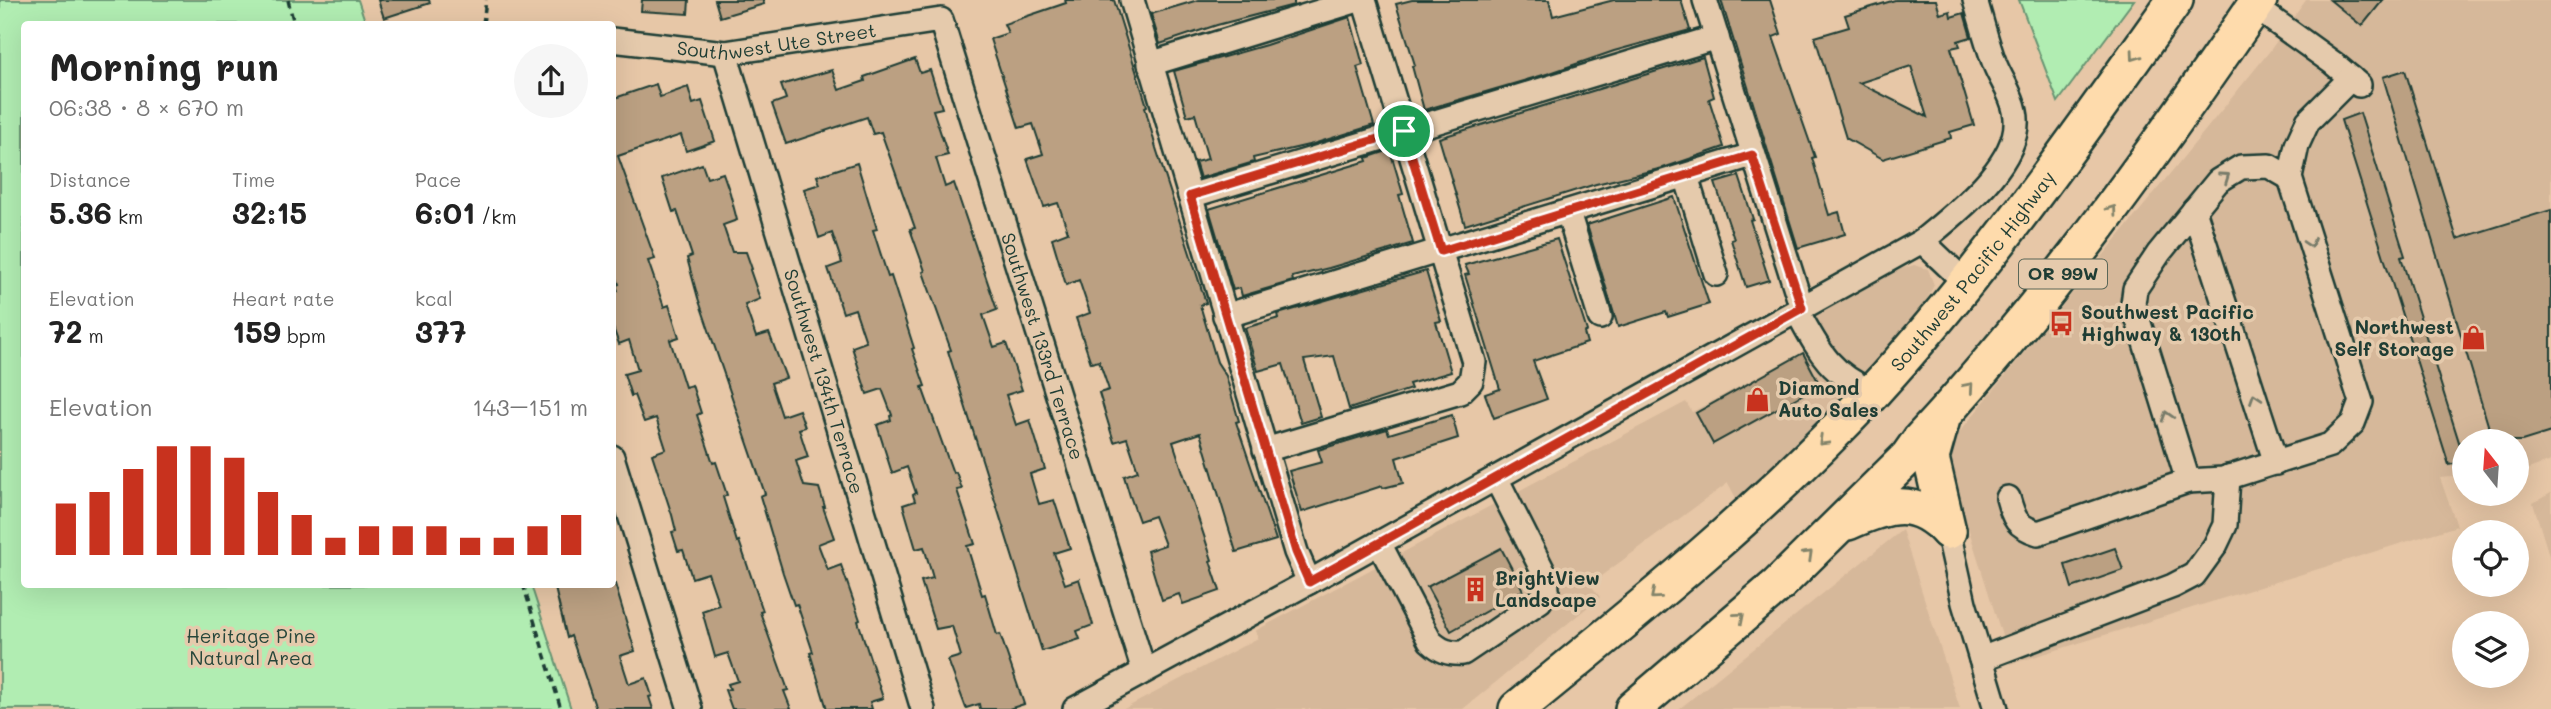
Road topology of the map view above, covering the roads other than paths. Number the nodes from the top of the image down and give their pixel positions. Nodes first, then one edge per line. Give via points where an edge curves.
1 (1132, 0) edge
2 (1358, 0) edge
3 (1364, 0) edge
4 (1705, 0) edge
5 (1975, 0) edge
6 (2175, 0) edge
7 (2257, 3) edge
8 (941, 20) joint
9 (1717, 37) junction
10 (616, 40) edge
11 (725, 53) junction
12 (1150, 64) junction
13 (1404, 131) junction
14 (1752, 155) junction
15 (1686, 176) junction
16 (2290, 178) junction
17 (1190, 196) junction
18 (2194, 209) junction
19 (1568, 212) junction
20 (1923, 241) junction
21 (1441, 251) junction
22 (1716, 274) dead end
23 (1966, 284) junction
24 (1799, 309) junction
25 (1225, 316) junction
26 (1600, 317) dead end
27 (1872, 392) junction
28 (1943, 415) junction
29 (1265, 450) junction
30 (2276, 463) junction
31 (616, 470) edge
32 (2228, 477) junction
33 (1496, 478) junction
34 (2188, 481) junction
35 (2008, 498) dead end
36 (1839, 526) junction
37 (1948, 531) junction
38 (1379, 543) junction
39 (1309, 582) junction
40 (1981, 659) junction
41 (1144, 671) junction
42 (1112, 700) edge
43 (690, 709) edge
44 (923, 709) edge
45 (1075, 709) edge
46 (1517, 709) edge
47 (1633, 709) edge
48 (1996, 709) edge

1 - 12 street
2 - 12 street
3 - 13 street
4 - 9 street
5 - 20 street via 2017,128 1995,171
6 -> 23 highway, Southwest Pacific Highway / OR 99W
7 - 16 street via 2355,81 2308,121
28 -> 7 highway, OR 99W via 2083,248
8 - 11 street, Southwest Ute Street
8 - 41 street, Southwest 133rd Terrace
9 - 13 street
9 - 14 street
10 - 11 street, Southwest Ute Street
11 - 44 street, Southwest 134th Terrace
12 - 17 street
13 - 17 street
13 - 21 street
14 - 15 street
14 - 24 street
15 - 19 street
15 - 22 street
18 -> 16 street via 2218,181 2241,167 2269,166
16 -> 30 street via 2361,402 2353,423 2330,444
17 - 25 street
30 -> 18 street
34 -> 18 street via 2133,304 2135,289
19 - 21 street
19 - 26 street
20 - 23 street
20 - 24 street
21 - 25 street
21 - 29 street via 1474,362 1471,381 1460,392
23 - 27 highway, Southwest Pacific Highway / OR 99W
24 - 27 street via 1824,359 1850,382
24 - 33 street
25 - 29 street
27 -> 46 highway, Southwest Pacific Highway / OR 99W via 1696,561
28 - 36 highway, OR 99W
28 - 37 highway via 1931,458
29 - 39 street
30 - 32 street
31 - 43 street
32 - 34 street
32 - 40 street via 2225,525 2194,575
33 - 38 street
33 - 38 street via 1546,577 1547,589 1540,601 1464,653 1440,650 1430,641
34 - 35 street via 2038,533 2022,528
36 - 37 highway via 1868,513 1906,506 1922,509
47 -> 36 highway, OR 99W via 1778,585
37 - 40 street
38 - 39 street
39 - 41 street
40 - 48 street
41 - 42 street
42 - 45 street

